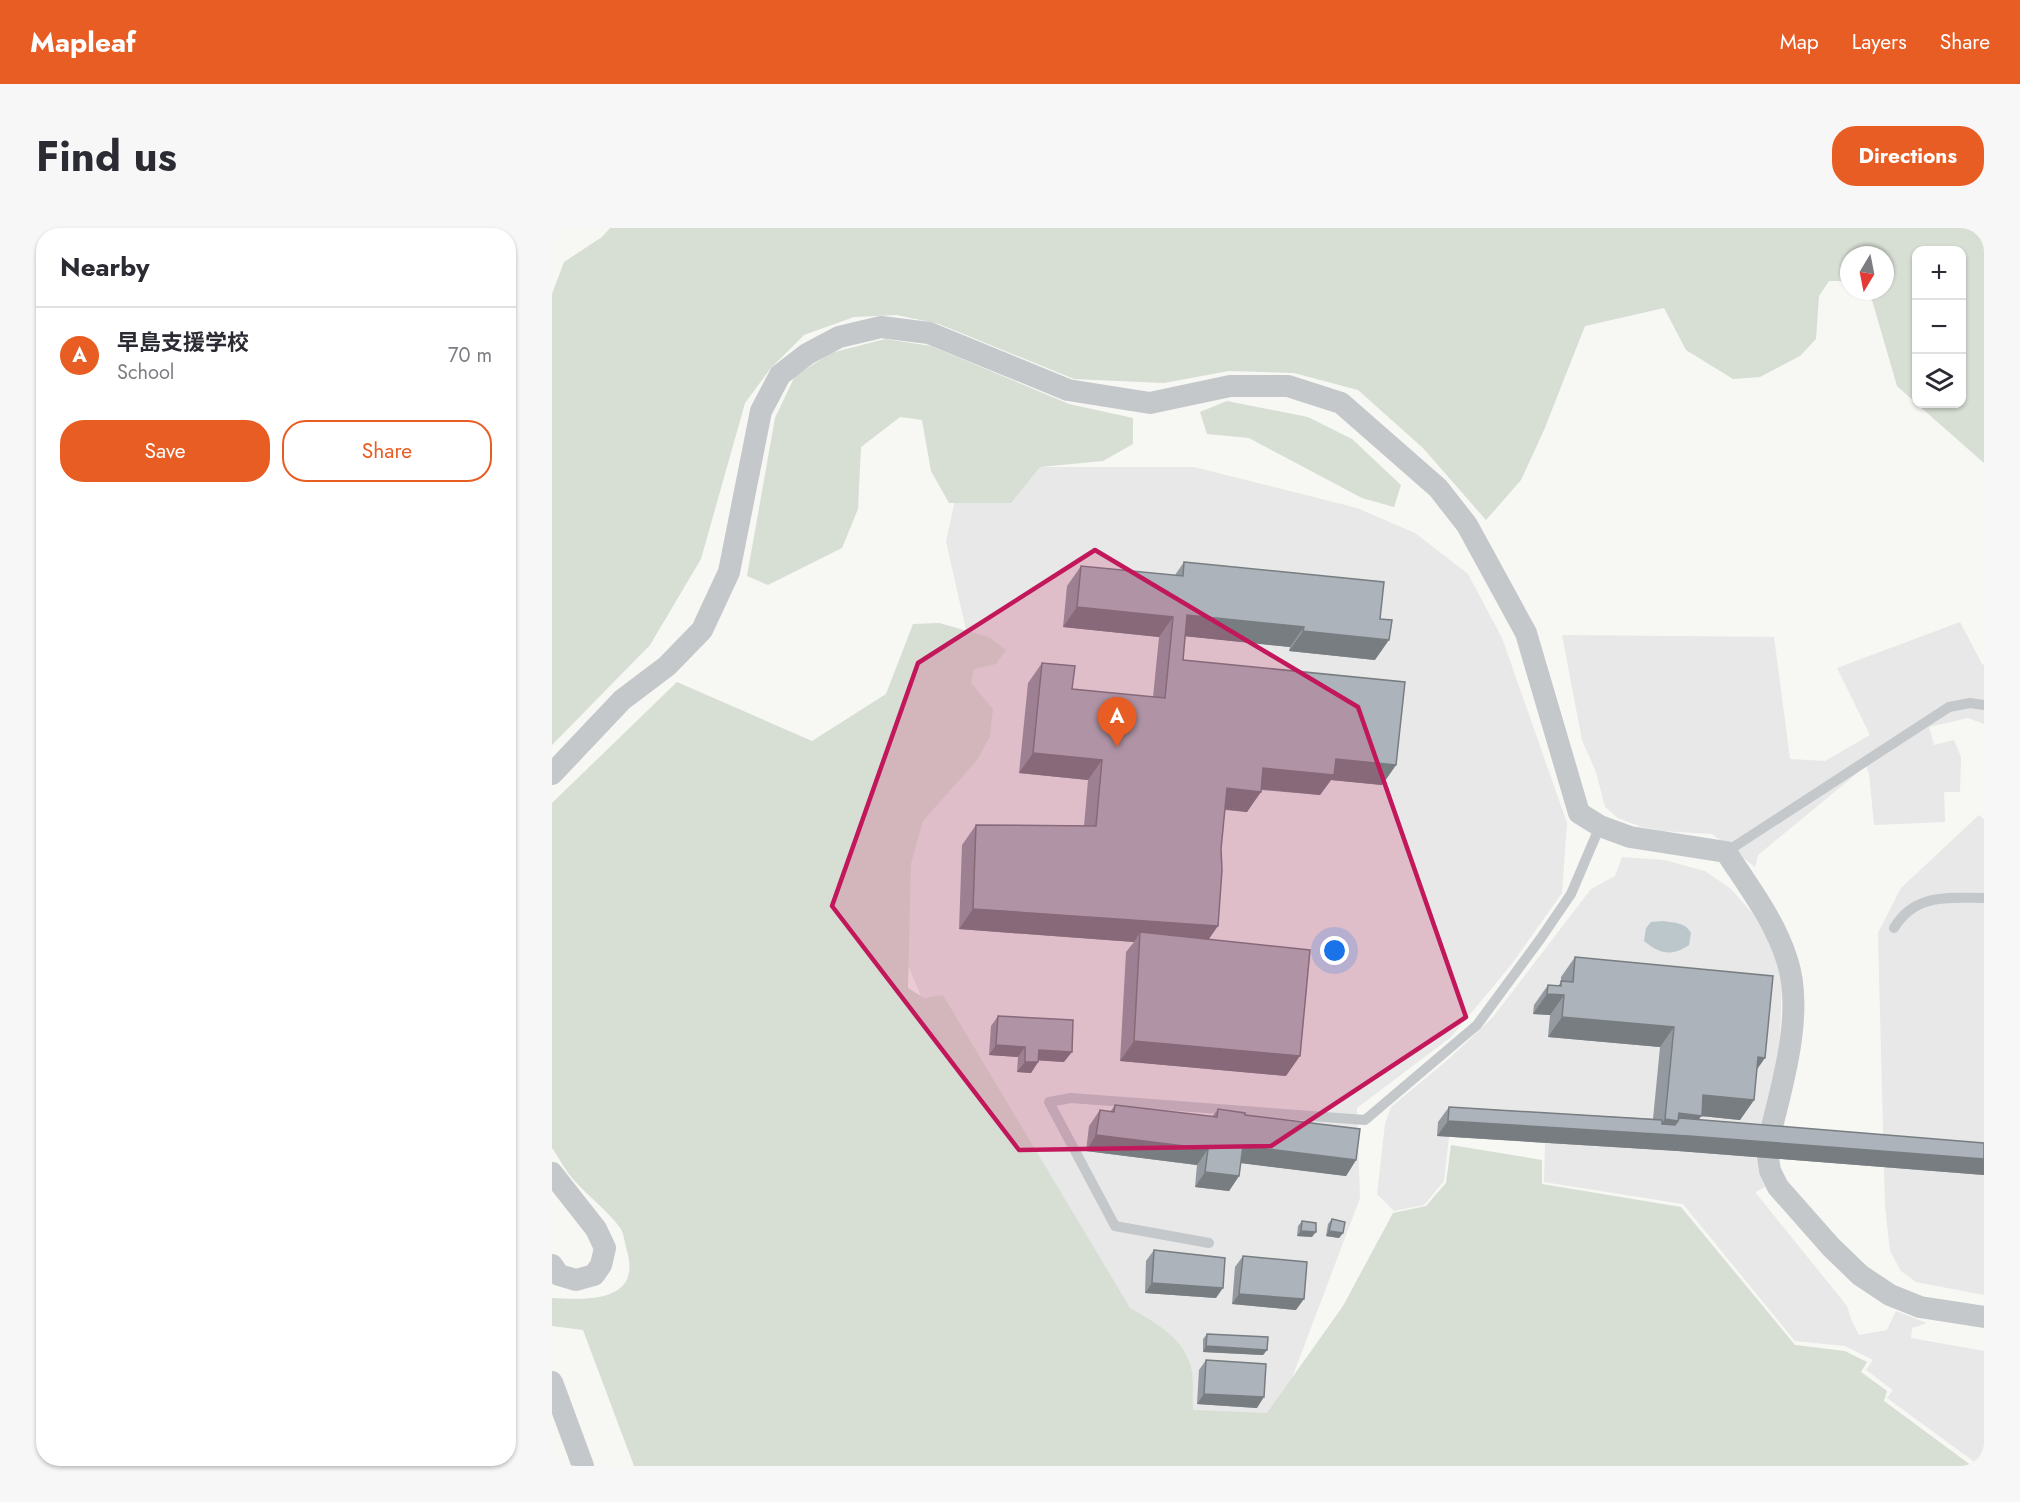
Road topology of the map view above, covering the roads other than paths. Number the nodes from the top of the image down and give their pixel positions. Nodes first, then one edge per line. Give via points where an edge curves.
1 (1984, 705) edge
2 (552, 774) edge
3 (1600, 826) junction
4 (1726, 852) junction
5 (1984, 898) edge
6 (1894, 928) dead end
7 (552, 1173) edge
8 (1209, 1243) dead end
9 (552, 1265) edge
10 (1984, 1317) edge
11 (552, 1382) edge
12 (583, 1466) edge

1 - 4 lane via 1948,707
2 - 3 street via 622,700 667,666 702,630 729,572 761,411 780,375 807,354 839,337 881,327 929,333 1068,390 1149,403 1230,386 1288,386 1341,403 1438,488 1467,525 1526,633 1579,813
3 - 4 street via 1630,837
3 - 8 lane via 1571,894 1477,1025 1365,1120 1071,1098 1049,1102 1115,1226
4 - 10 street via 1776,931 1790,974 1790,1046 1768,1150 1770,1172 1831,1247 1860,1275 1890,1295 1920,1307
5 - 6 lane via 1935,898 1915,905
7 - 9 street via 596,1229 605,1248 594,1275 576,1280 559,1275
11 - 12 street

